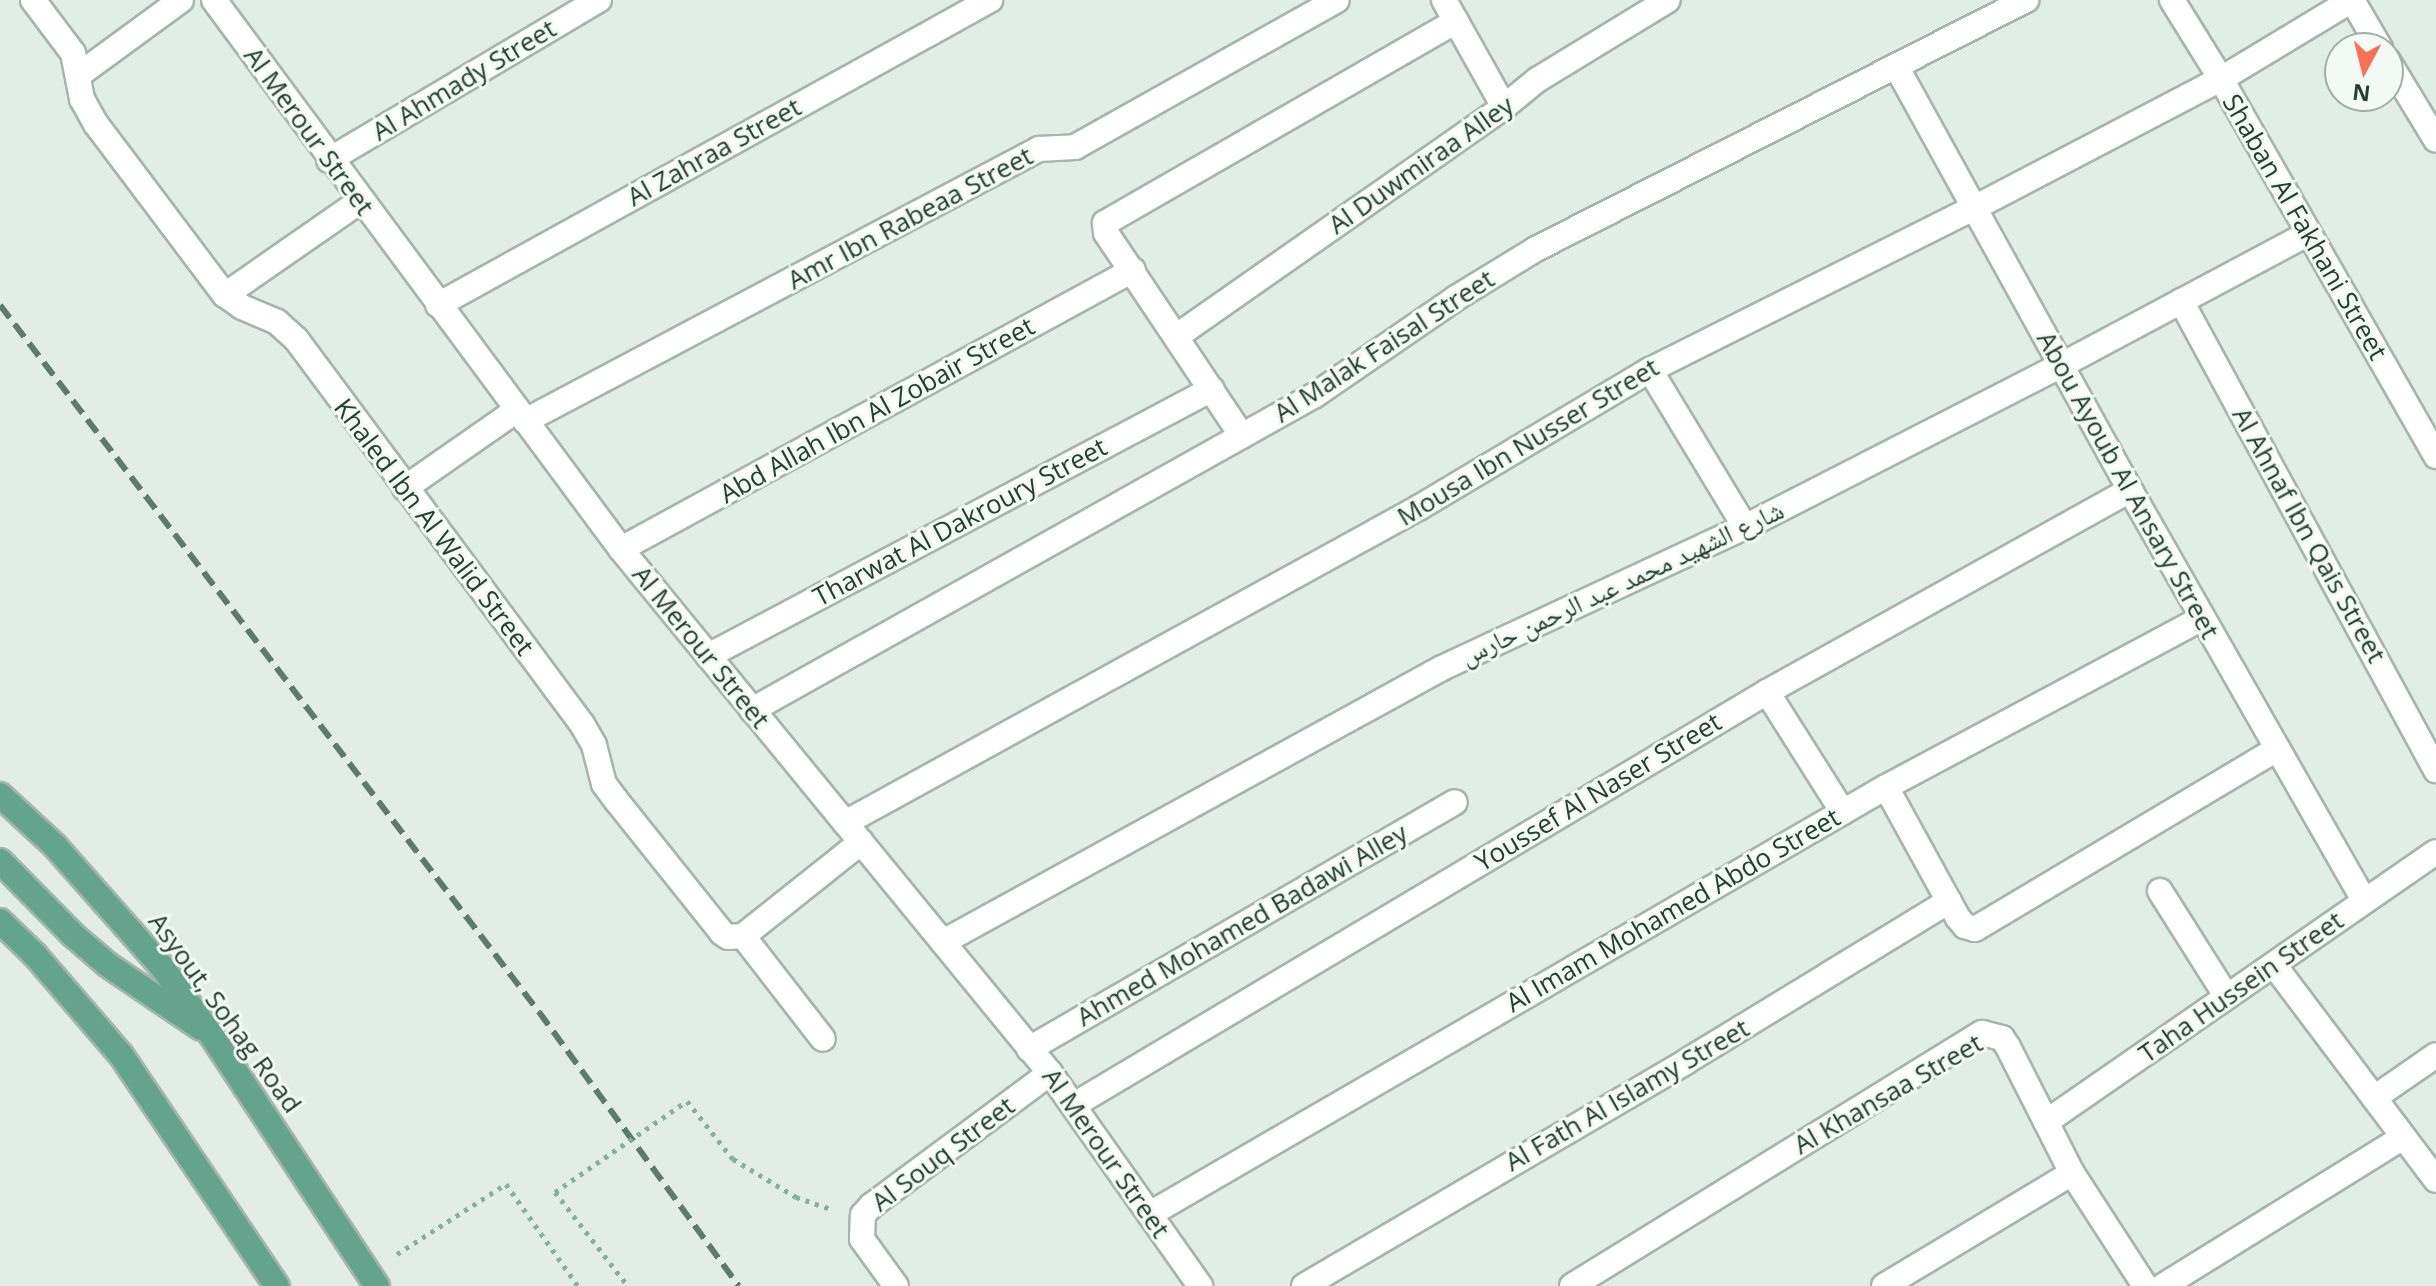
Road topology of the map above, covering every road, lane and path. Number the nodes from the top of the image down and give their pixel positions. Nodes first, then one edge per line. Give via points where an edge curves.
1 (33, 0) edge
2 (181, 0) edge
3 (214, 0) edge
4 (599, 0) edge
5 (990, 0) edge
6 (1337, 0) edge
7 (1444, 0) edge
8 (1668, 0) edge
9 (2026, 0) edge
10 (2172, 0) edge
11 (2352, 0) edge
12 (1456, 21) junction
13 (2371, 32) edge
14 (1896, 66) junction
15 (80, 74) junction
16 (2221, 79) junction
17 (2404, 87) edge
18 (1504, 107) junction
19 (2436, 140) edge
20 (329, 160) junction
21 (360, 201) junction
22 (1974, 208) junction
23 (2307, 234) junction
24 (1133, 270) junction
25 (225, 295) junction
26 (2181, 301) junction
27 (438, 305) junction
28 (1177, 336) junction
29 (2060, 366) junction
30 (1650, 370) junction
31 (1212, 389) junction
32 (521, 416) junction
33 (1242, 436) junction
34 (2436, 456) edge
35 (405, 488) junction
36 (2130, 490) junction
37 (1745, 527) junction
38 (621, 549) junction
39 (2202, 618) junction
40 (708, 656) junction
41 (1767, 692) junction
42 (752, 710) junction
43 (2277, 749) junction
44 (2436, 770) edge
45 (1886, 787) junction
46 (0, 795) edge
47 (1455, 802) dead end
48 (1843, 812) junction
49 (845, 823) junction
50 (861, 842) junction
51 (2436, 852) edge
52 (0, 861) edge
53 (2160, 891) dead end
54 (1949, 901) junction
55 (2364, 901) junction
56 (0, 921) edge
57 (743, 936) junction
58 (943, 942) junction
59 (2274, 965) junction
60 (2227, 997) junction
61 (210, 1033) junction
62 (823, 1039) dead end
63 (1029, 1049) junction
64 (2436, 1055) edge
65 (1050, 1073) junction
66 (2374, 1098) junction
67 (1074, 1105) junction
68 (2046, 1122) junction
69 (2403, 1137) junction
70 (2072, 1173) junction
71 (2436, 1180) edge
72 (1150, 1214) junction
73 (863, 1215) junction
74 (373, 1279) edge
75 (277, 1286) edge
76 (578, 1286) edge
77 (628, 1286) edge
78 (896, 1286) edge
79 (1200, 1286) edge
80 (1304, 1286) edge
81 (1572, 1286) edge
82 (1884, 1286) edge
83 (2145, 1286) edge
84 (2163, 1286) edge

1 - 15 street, Khaled Ibn Al Walid Street via 73,53
2 - 15 street
3 - 20 street, Al Merour Street
4 - 20 street, Al Ahmady Street
5 - 27 street, Al Zahraa Street
6 - 32 street, Amr Ibn Rabeaa Street via 1075,147 1039,149
7 - 12 street
8 - 18 street, Al Duwmiraa Alley via 1537,80
9 - 14 street, Al Malak Faisal Street
10 - 16 street, Shaban Al Fakhani Street
11 - 13 street
11 - 16 street, Mousa Ibn Nusser Street
12 - 18 street
12 - 24 street via 1108,220 1103,226 1106,233
14 - 22 street, Abou Ayoub Al Ansary Street
14 - 33 street, Al Malak Faisal Street via 1536,249 1315,395
15 - 25 street, Khaled Ibn Al Walid Street via 88,112
16 - 22 street, Mousa Ibn Nusser Street
16 - 23 street, Shaban Al Fakhani Street
17 - 19 street
18 - 28 street, Al Duwmiraa Alley
20 - 21 street, Al Merour Street
21 - 25 street
21 - 27 street, Al Merour Street
22 - 29 street, Abou Ayoub Al Ansary Street
22 - 30 street, Mousa Ibn Nusser Street
23 - 26 street, شارع الشهيد محمد عبد الرحمن حارس
23 - 34 street, Shaban Al Fakhani Street
24 - 28 street
24 - 38 street, Abd Allah Ibn Al Zobair Street
25 - 35 street, Khaled Ibn Al Walid Street via 287,330
26 - 29 street, شارع الشهيد محمد عبد الرحمن حارس
26 - 44 street, Al Ahnaf Ibn Qais Street
27 - 32 street, Al Merour Street
28 - 31 street
29 - 36 street, Abou Ayoub Al Ansary Street
29 - 37 street, شارع الشهيد محمد عبد الرحمن حارس
30 - 37 street
30 - 49 street, Mousa Ibn Nusser Street via 1420,507
31 - 33 street
31 - 40 street, Tharwat Al Dakroury Street
32 - 35 street, Amr Ibn Rabeaa Street
32 - 38 street, Al Merour Street
33 - 42 street, Al Malak Faisal Street
35 - 57 street, Khaled Ibn Al Walid Street via 582,724 594,745 604,784 616,800 722,933
36 - 39 street, Abou Ayoub Al Ansary Street
36 - 41 street, Youssef Al Naser Street
37 - 58 street, شارع الشهيد محمد عبد الرحمن حارس via 1442,668
38 - 40 street, Al Merour Street
39 - 43 street, Abou Ayoub Al Ansary Street
39 - 45 street, Al Imam Mohamed Abdo Street
40 - 42 street, Al Merour Street
41 - 48 street
41 - 67 street, Youssef Al Naser Street
42 - 49 street, Al Merour Street
43 - 54 street via 1985,926 1965,926
43 - 55 street, Abou Ayoub Al Ansary Street
45 - 48 street, Al Imam Mohamed Abdo Street
45 - 54 street
46 - 61 main road, Asyout, Sohag Road via 110,906
47 - 63 street, Ahmed Mohamed Badawi Alley
48 - 72 street, Al Imam Mohamed Abdo Street
49 - 50 street, Al Merour Street
50 - 57 street
50 - 58 street, Al Merour Street
51 - 55 street, Taha Hussein Street
52 - 61 main road via 108,965
53 - 60 street
54 - 80 street, Al Fath Al Islamy Street
55 - 59 street, Taha Hussein Street
56 - 75 main road via 121,1055
57 - 62 street
58 - 63 street, Al Merour Street
59 - 60 street, Taha Hussein Street
59 - 66 street
60 - 68 street, Taha Hussein Street
61 - 74 main road, Asyout, Sohag Road
63 - 65 street, Al Merour Street
64 - 66 street
65 - 67 street, Al Merour Street
65 - 73 street, Al Souq Street
66 - 69 street
67 - 72 street, Al Merour Street
68 - 70 street, Al Khansaa Street
68 - 81 street, Al Khansaa Street via 2002,1038 1982,1033
69 - 71 street
69 - 84 street
70 - 82 street
70 - 83 street, Al Khansaa Street
72 - 79 street, Al Merour Street
73 - 77 path, bridge via 829,1208 763,1180 733,1159 687,1101 555,1192
73 - 78 street, Al Souq Street via 862,1239
74 - 76 path via 506,1184

